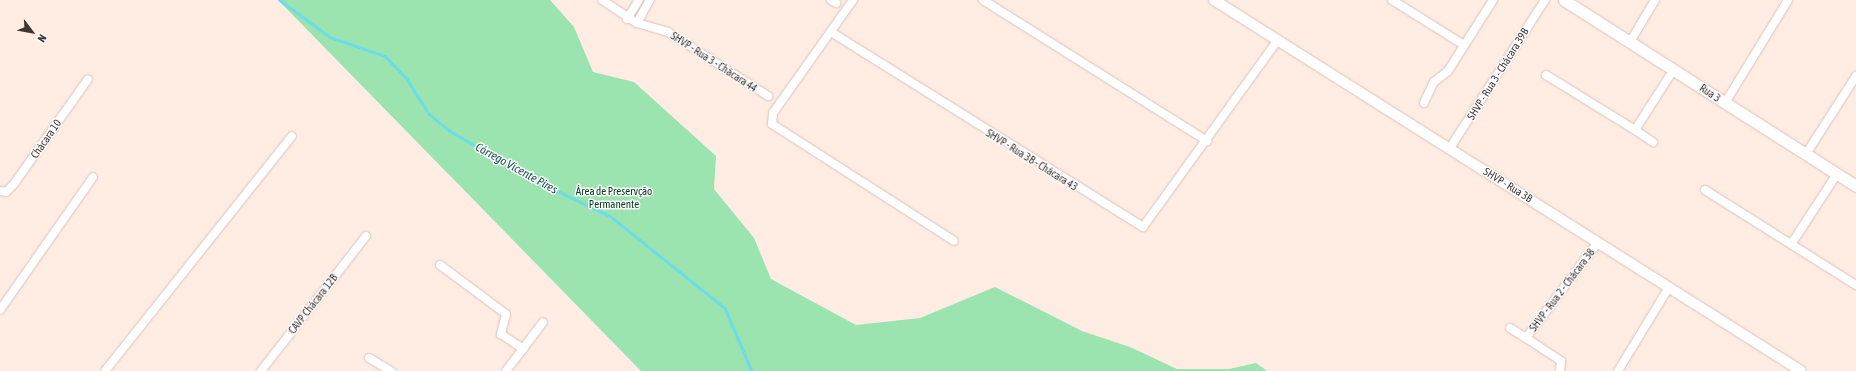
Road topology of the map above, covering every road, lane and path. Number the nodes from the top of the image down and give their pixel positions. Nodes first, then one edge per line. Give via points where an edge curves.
1 (602, 0) edge
2 (639, 0) edge
3 (650, 0) edge
4 (853, 0) edge
5 (983, 0) edge
6 (1214, 0) edge
7 (1392, 0) edge
8 (1493, 0) edge
9 (1545, 0) edge
10 (1564, 0) edge
11 (1655, 0) edge
12 (1788, 0) edge
13 (627, 18) junction
14 (637, 23) junction
15 (831, 32) junction
16 (1278, 40) junction
17 (1630, 42) junction
18 (1464, 45) junction
19 (1674, 69) junction
20 (1546, 75) dead end
21 (1856, 76) edge
22 (88, 79) dead end
23 (768, 96) dead end
24 (1424, 103) dead end
25 (1725, 103) junction
26 (1634, 130) junction
27 (292, 136) dead end
28 (1207, 141) junction
29 (1653, 142) dead end
30 (1450, 148) junction
31 (1806, 154) junction
32 (1837, 174) junction
33 (93, 177) dead end
34 (1856, 186) edge
35 (1705, 190) dead end
36 (0, 191) edge
37 (366, 236) dead end
38 (954, 241) dead end
39 (1598, 242) junction
40 (1792, 243) junction
41 (440, 265) dead end
42 (1856, 285) edge
43 (1669, 287) junction
44 (0, 310) edge
45 (542, 322) dead end
46 (1510, 328) dead end
47 (1526, 338) junction
48 (523, 349) junction
49 (369, 358) dead end
50 (105, 371) edge
51 (260, 371) edge
52 (391, 371) edge
53 (506, 371) edge
54 (1560, 371) edge
55 (1618, 371) edge
56 (1801, 371) edge

1 - 13 street, SHVP - Rua 3 - Chácara 44
2 - 13 street
3 - 14 street
4 - 15 street
5 - 28 street
6 - 16 street, SHVP - Rua 3B
7 - 18 street
8 - 18 street
9 - 30 street, SHVP - Rua 3 - Chácara 39B
10 - 17 main road, Rua 3
11 - 17 street
12 - 25 street
13 - 14 street, SHVP - Rua 3 - Chácara 44
14 - 23 street, SHVP - Rua 3 - Chácara 44 via 668,32
15 - 28 street, SHVP - Rua 3B - Chácara 43 via 1137,226 1146,226
15 - 38 street via 773,113 772,124
16 - 28 street, SHVP - Rua 3B - Chácara 43
16 - 30 street, SHVP - Rua 3B
17 - 19 main road, Rua 3
18 - 24 street via 1448,71 1434,82
19 - 25 main road, Rua 3
19 - 26 street
20 - 26 street
21 - 31 street
22 - 36 street, Chácara 10 via 14,184 6,192
25 - 31 main road, Rua 3
26 - 29 street
27 - 50 street
30 - 39 street, SHVP - Rua 3B
31 - 32 main road, Rua 3
32 - 34 main road, Rua 3
32 - 40 street
33 - 44 street
35 - 40 street
37 - 51 street, CAVP Chácara 12B
39 - 43 street, SHVP - Rua 3B
39 - 47 street, SHVP - Rua 2 - Chácara 38
40 - 42 street
41 - 48 street via 506,314 501,334
43 - 55 street
43 - 56 street, SHVP - Rua 3B
45 - 48 street
46 - 47 street, SHVP - Rua 2 - Chácara 38
47 - 54 street, SHVP - Rua 2 - Chácara 38 via 1561,360
48 - 53 street
49 - 52 street

